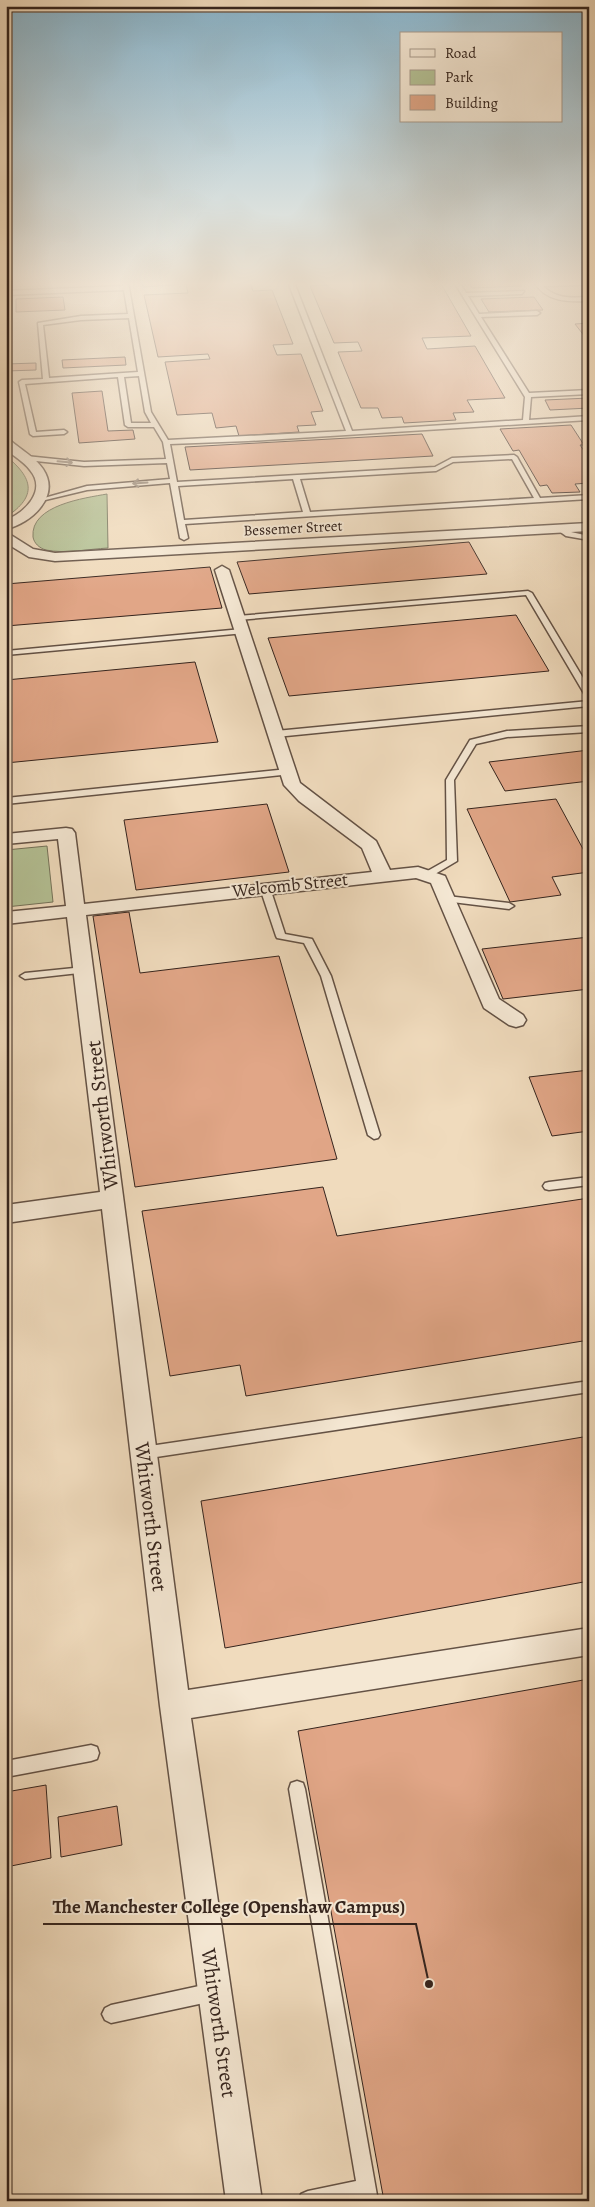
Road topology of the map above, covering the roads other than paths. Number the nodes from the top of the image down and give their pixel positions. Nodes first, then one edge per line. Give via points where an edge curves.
1 (23, 385) edge
2 (122, 385) edge
3 (143, 385) edge
4 (331, 385) edge
5 (521, 385) edge
6 (589, 392) edge
7 (527, 395) junction
8 (589, 418) edge
9 (526, 422) junction
10 (155, 426) junction
11 (64, 432) dead end
12 (350, 433) junction
13 (166, 442) junction
14 (6, 443) edge
15 (26, 458) junction
16 (170, 460) junction
17 (296, 477) junction
18 (174, 482) junction
19 (589, 497) edge
20 (39, 500) junction
21 (538, 500) junction
22 (307, 514) junction
23 (181, 522) junction
24 (6, 525) edge
25 (589, 527) edge
26 (562, 529) junction
27 (6, 536) edge
28 (184, 538) dead end
29 (589, 538) edge
30 (222, 570) dead end
31 (240, 625) junction
32 (6, 653) edge
33 (589, 695) edge
34 (589, 703) edge
35 (589, 729) edge
36 (276, 734) junction
37 (288, 772) junction
38 (6, 801) edge
39 (6, 839) edge
40 (383, 875) junction
41 (427, 875) junction
42 (265, 888) junction
43 (448, 900) junction
44 (509, 906) dead end
45 (76, 910) junction
46 (6, 918) edge
47 (84, 970) junction
48 (24, 976) dead end
49 (516, 1020) dead end
50 (374, 1134) dead end
51 (589, 1181) edge
52 (550, 1186) dead end
53 (112, 1199) junction
54 (6, 1214) edge
55 (589, 1386) edge
56 (143, 1453) junction
57 (589, 1641) edge
58 (175, 1706) junction
59 (91, 1753) dead end
60 (6, 1769) edge
61 (297, 1789) dead end
62 (215, 1991) junction
63 (111, 2014) dead end
64 (368, 2194) edge
65 (244, 2201) edge
66 (308, 2201) edge

1 - 11 lane via 33,434
2 - 10 lane via 128,425
3 - 10 lane via 148,412
4 - 12 lane
5 - 7 lane
6 - 7 lane
7 - 9 lane
8 - 9 lane
9 - 12 lane
10 - 13 lane
12 - 13 lane
13 - 16 lane
14 - 15 street
15 -> 16 lane via 84,464
15 - 20 street via 43,481
16 - 18 lane
17 - 18 lane
17 - 21 lane via 436,469 452,460 514,457
17 - 22 lane
18 -> 20 lane via 87,488
18 - 23 lane
19 - 21 lane
20 - 24 street via 32,511
21 - 22 lane
22 - 23 lane
23 - 28 lane
25 - 26 street, Bessemer Street
26 - 27 street, Bessemer Street via 55,558 32,555
26 - 29 lane via 569,534
30 - 31 street
31 - 32 lane
31 - 33 lane via 528,593
31 - 36 street
34 - 36 lane
35 - 41 lane via 507,734 473,742 450,780 452,861
36 - 37 street
37 - 38 lane
37 - 40 street via 292,785 370,845
39 - 45 street, Whitworth Street via 66,833
40 - 41 street, Welcomb Street via 418,872
40 - 42 street, Welcomb Street
41 - 43 street via 439,880
42 - 45 street, Welcomb Street
42 - 50 lane via 282,936 308,941 326,976
43 - 44 lane
43 - 49 street via 491,1004
45 - 46 street, Welcomb Street
45 - 47 street, Whitworth Street
47 - 48 lane
47 - 53 street, Whitworth Street
51 - 52 lane
53 - 54 street
53 - 56 street, Whitworth Street
55 - 56 lane
56 - 58 street, Whitworth Street
57 - 58 street
58 - 62 street, Whitworth Street
59 - 60 lane
61 - 64 lane
62 - 63 lane
62 - 65 street, Whitworth Street
64 - 66 lane

